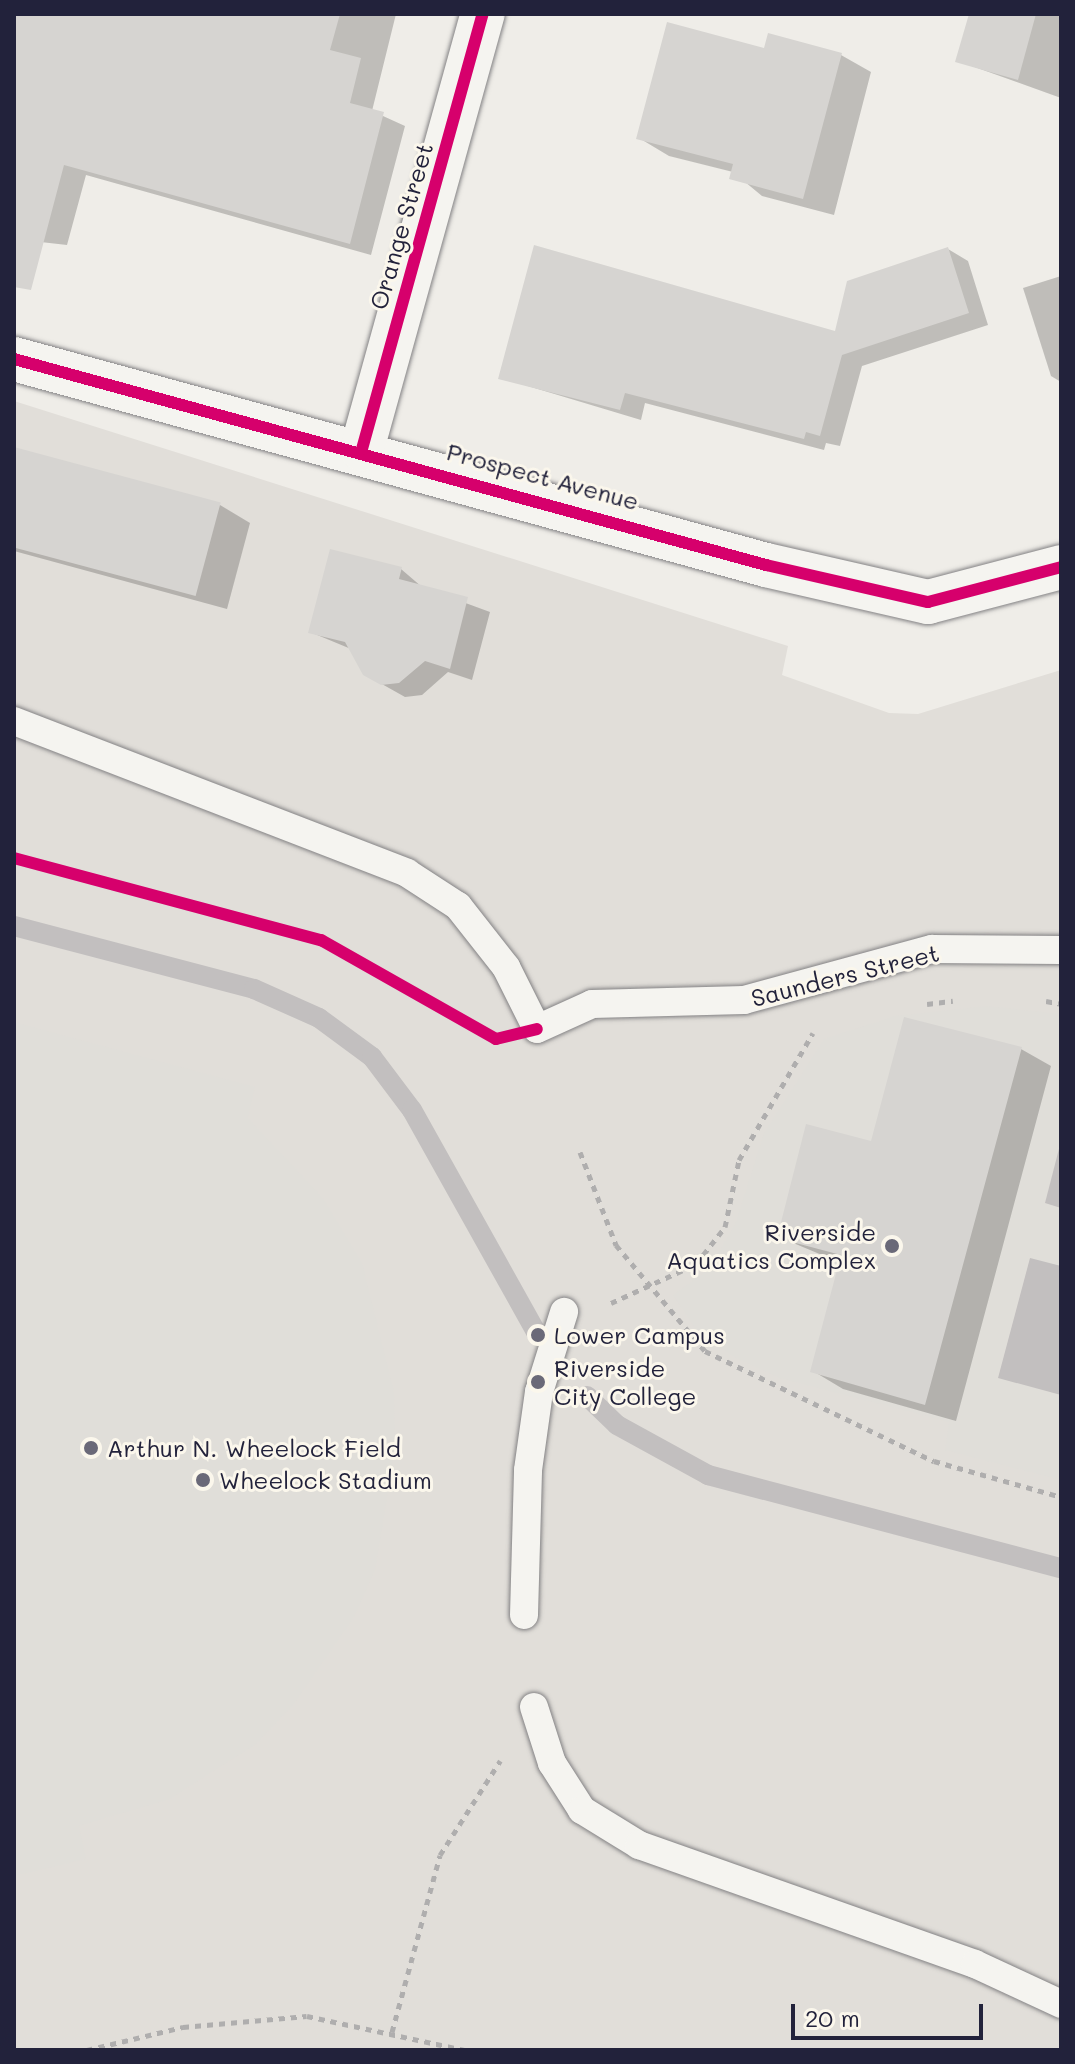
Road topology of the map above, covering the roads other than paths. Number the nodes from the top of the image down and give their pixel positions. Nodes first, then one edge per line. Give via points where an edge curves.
1 (483, 14) edge
2 (14, 359) edge
3 (362, 449) junction
4 (1061, 567) edge
5 (14, 721) edge
6 (1061, 950) edge
7 (564, 1312) dead end
8 (524, 1615) dead end
9 (534, 1707) road end
10 (1061, 2004) edge

1 - 3 street, Orange Street
2 - 3 street, Prospect Avenue
3 - 4 street, Prospect Avenue via 766,565 928,602
5 - 6 lane, Saunders Street via 407,873 458,906 506,967 537,1029 592,1004 744,1000 932,949
7 - 8 lane via 539,1392
9 - 10 lane via 552,1763 582,1810 639,1845 975,1964

